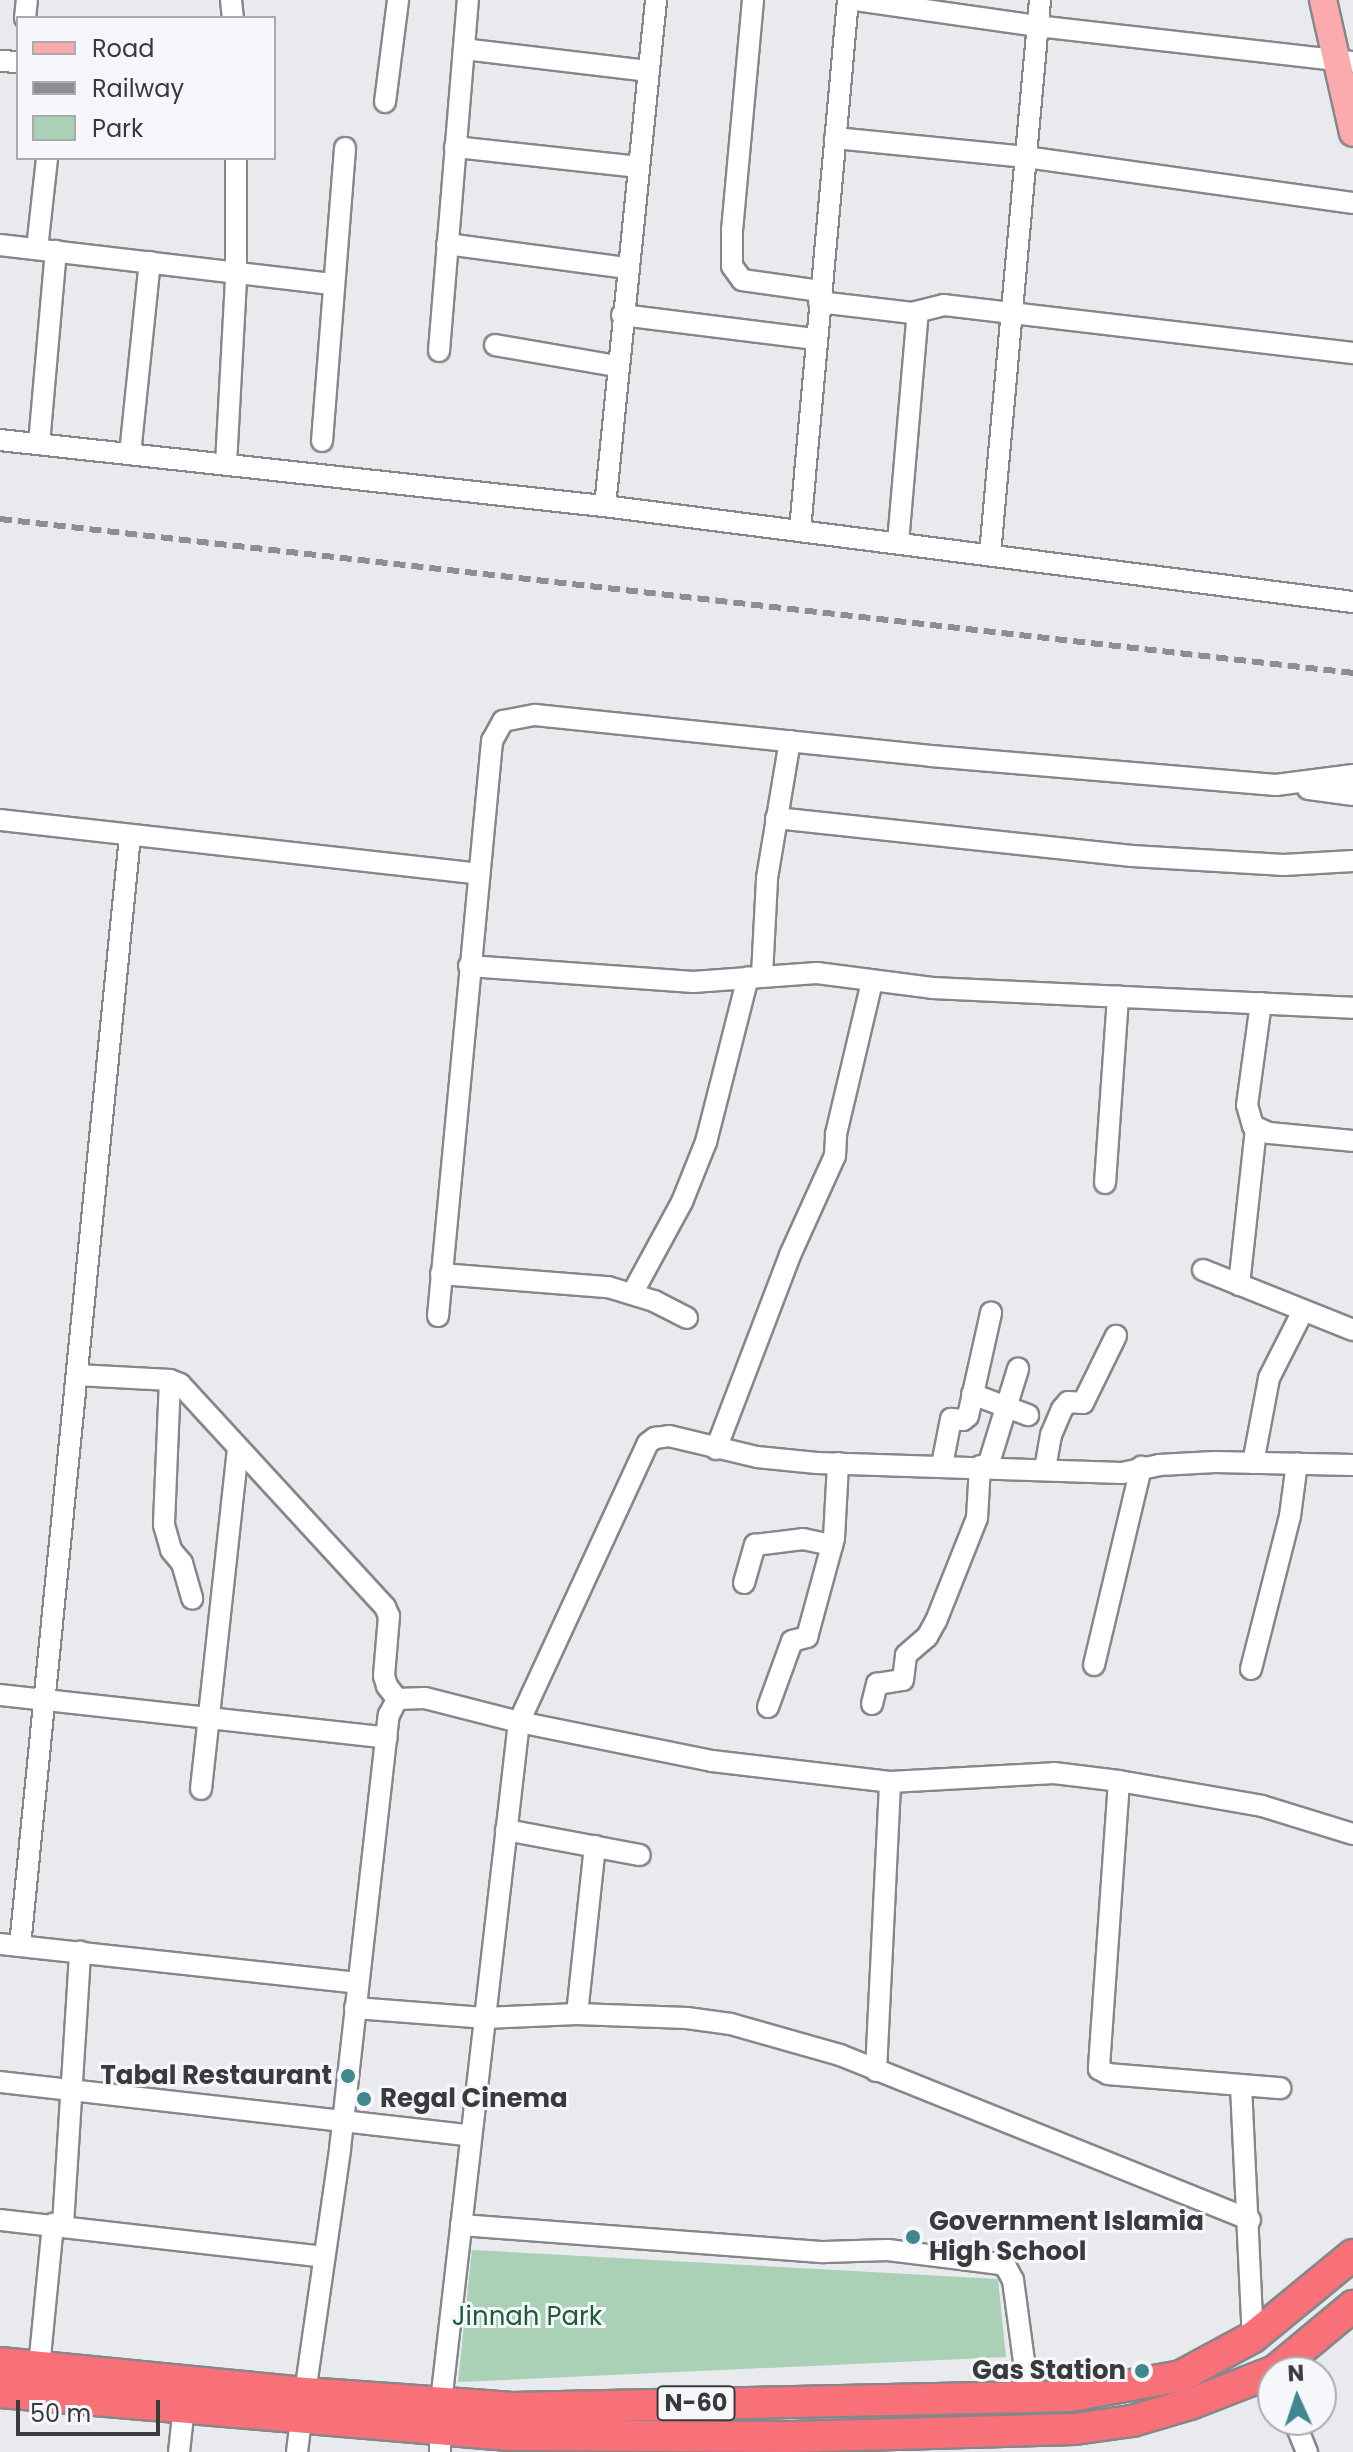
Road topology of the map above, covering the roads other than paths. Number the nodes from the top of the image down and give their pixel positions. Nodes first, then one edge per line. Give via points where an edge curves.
1 (398, 0) edge
2 (468, 0) edge
3 (656, 0) edge
4 (753, 0) edge
5 (848, 0) edge
6 (855, 0) edge
7 (1040, 0) edge
8 (1323, 0) edge
9 (1037, 26) junction
10 (464, 49) junction
11 (1345, 61) edge
12 (648, 71) junction
13 (385, 102) dead end
14 (1353, 133) edge
15 (835, 138) junction
16 (455, 147) junction
17 (345, 148) dead end
18 (1026, 157) junction
19 (47, 160) edge
20 (236, 160) edge
21 (638, 167) junction
22 (1353, 203) edge
23 (447, 244) junction
24 (0, 245) edge
25 (46, 250) junction
26 (150, 262) junction
27 (627, 268) junction
28 (236, 271) junction
29 (334, 284) junction
30 (820, 296) junction
31 (918, 312) junction
32 (1013, 313) junction
33 (622, 315) junction
34 (816, 339) junction
35 (495, 345) dead end
36 (439, 351) dead end
37 (1353, 353) edge
38 (617, 366) junction
39 (0, 440) edge
40 (322, 441) dead end
41 (39, 444) junction
42 (130, 454) junction
43 (226, 464) junction
44 (605, 506) junction
45 (800, 530) junction
46 (898, 543) junction
47 (990, 554) junction
48 (1353, 602) edge
49 (790, 741) junction
50 (1353, 775) edge
51 (1276, 785) junction
52 (1353, 795) edge
53 (776, 818) junction
54 (0, 820) edge
55 (130, 836) junction
56 (1353, 861) edge
57 (479, 874) junction
58 (469, 966) junction
59 (755, 976) junction
60 (872, 982) junction
61 (1118, 996) junction
62 (1261, 1003) junction
63 (1353, 1008) edge
64 (1256, 1128) junction
65 (1353, 1141) edge
66 (1105, 1183) dead end
67 (1203, 1270) dead end
68 (441, 1274) junction
69 (1239, 1285) junction
70 (632, 1294) junction
71 (1303, 1311) junction
72 (991, 1313) dead end
73 (438, 1316) dead end
74 (687, 1318) dead end
75 (1351, 1324) edge
76 (1116, 1336) dead end
77 (1018, 1369) dead end
78 (77, 1375) junction
79 (170, 1380) junction
80 (972, 1394) junction
81 (1007, 1407) junction
82 (1028, 1415) dead end
83 (238, 1448) junction
84 (716, 1449) junction
85 (838, 1463) junction
86 (1253, 1463) junction
87 (1297, 1463) junction
88 (942, 1465) junction
89 (1353, 1465) edge
90 (984, 1466) junction
91 (1141, 1467) junction
92 (1045, 1469) junction
93 (832, 1545) junction
94 (744, 1583) dead end
95 (192, 1599) dead end
96 (1094, 1665) dead end
97 (1251, 1669) dead end
98 (0, 1695) edge
99 (397, 1699) junction
100 (46, 1700) junction
101 (872, 1704) dead end
102 (768, 1707) dead end
103 (209, 1718) junction
104 (519, 1722) junction
105 (387, 1738) junction
106 (1119, 1781) junction
107 (890, 1782) junction
108 (201, 1789) dead end
109 (506, 1830) junction
110 (1353, 1834) edge
111 (595, 1846) junction
112 (640, 1855) dead end
113 (10, 1945) edge
114 (80, 1952) junction
115 (357, 1983) junction
116 (355, 2008) junction
117 (577, 2014) junction
118 (484, 2018) junction
119 (876, 2071) junction
120 (0, 2082) edge
121 (1241, 2086) junction
122 (1280, 2088) dead end
123 (72, 2089) junction
124 (342, 2124) junction
125 (471, 2136) junction
126 (0, 2220) edge
127 (1250, 2220) junction
128 (58, 2224) junction
129 (461, 2225) junction
130 (1353, 2255) edge
131 (323, 2257) junction
132 (1353, 2306) edge
133 (1253, 2337) junction
134 (1293, 2356) edge
135 (0, 2363) edge
136 (39, 2367) junction
137 (1257, 2378) edge
138 (0, 2392) edge
139 (1029, 2399) junction
140 (789, 2400) junction
141 (303, 2405) junction
142 (184, 2407) junction
143 (440, 2428) edge
144 (789, 2437) junction
145 (1000, 2442) edge
146 (512, 2443) edge
147 (179, 2452) edge
148 (297, 2452) edge

1 - 13 street
2 - 10 street
3 - 12 street
4 - 30 street via 732,266 742,280
5 - 15 street
6 - 9 street
7 - 9 street
8 - 11 main road
9 - 11 street
9 - 18 street
10 - 12 street
10 - 16 street
11 - 14 main road
12 - 21 street
15 - 18 street
15 - 30 street
16 - 21 street
16 - 23 street
17 - 29 street
18 - 22 street
18 - 32 street
19 - 25 street
20 - 28 street
21 - 27 street
23 - 27 street
23 - 36 street
24 - 25 street
25 - 26 street
25 - 41 street
26 - 28 street
26 - 42 street
27 - 33 street
28 - 29 street
28 - 43 street
29 - 40 street
30 - 31 street
30 - 34 street
31 - 32 street via 936,305
31 - 46 street
32 - 37 street
32 - 47 street
33 - 34 street
33 - 38 street
34 - 45 street
35 - 38 street
38 - 44 street
39 - 41 street
41 - 42 street
42 - 43 street
43 - 44 street
44 - 45 street
45 - 46 street
46 - 47 street
47 - 48 street
49 - 51 street
49 - 53 street
49 - 57 street via 535,715 510,718 498,726 492,741
50 - 51 street
51 - 52 street
53 - 56 street via 1132,856 1284,865
53 - 59 street
54 - 55 street
55 - 57 street
55 - 78 street
57 - 58 street
58 - 59 street via 664,981
58 - 68 street
59 - 60 street via 817,973
59 - 70 street via 706,1142 682,1202
60 - 61 street
60 - 84 street via 835,1156 790,1255
61 - 62 street
61 - 66 street
62 - 63 street
62 - 64 street via 1247,1105
64 - 65 street
64 - 69 street
67 - 69 street
68 - 70 street via 592,1285
68 - 73 street
69 - 71 street
70 - 74 street
71 - 75 street
71 - 86 street via 1269,1378
72 - 80 street
76 - 92 street via 1083,1403 1068,1402 1062,1409
77 - 81 street
78 - 79 street
78 - 100 street
79 - 83 street via 180,1384
79 - 95 street via 164,1525
80 - 81 street
80 - 88 street via 967,1418 951,1419
81 - 82 street
81 - 90 street
83 - 99 street via 385,1607 389,1616 384,1676
83 - 103 street
84 - 85 street
84 - 104 street via 669,1436 655,1438 642,1450
85 - 88 street
85 - 93 street
86 - 87 street
86 - 91 street
87 - 89 street
87 - 97 street via 1290,1516
88 - 90 street
90 - 92 street
90 - 101 street via 977,1518 936,1621 906,1655 903,1680 877,1684
91 - 92 street via 1122,1473
91 - 96 street
93 - 94 street via 803,1539 755,1545
93 - 102 street via 807,1637 792,1641
98 - 100 street
99 - 104 street via 425,1698
99 - 105 street
100 - 103 street
100 - 113 street
103 - 105 street
103 - 108 street
104 - 107 street via 712,1761
104 - 109 street
105 - 115 street
106 - 107 street via 1054,1773
106 - 110 street via 1262,1806
106 - 121 street via 1099,2069
107 - 119 street
109 - 111 street
109 - 118 street
111 - 112 street
111 - 117 street
113 - 114 street
114 - 115 street
114 - 123 street
115 - 116 street
116 - 118 street
116 - 124 street
117 - 118 street
117 - 119 street via 731,2024 814,2046
118 - 125 street
119 - 127 street
120 - 123 street
121 - 122 street
121 - 127 street
123 - 124 street
123 - 128 street
124 - 125 street
124 - 131 street
125 - 129 street
126 - 128 street
127 - 133 street
128 - 131 street
128 - 136 street
129 - 139 street via 824,2252 888,2250 1000,2264 1013,2280
129 - 143 street
130 - 133 highway, N-60
131 - 141 street
132 - 134 highway, N-60
133 - 139 highway, N-60 via 1181,2376 1133,2388
135 - 136 highway, N-60
136 - 141 highway, N-60
137 - 145 highway, N-60 via 1132,2421
138 - 142 highway, N-60
139 - 140 highway, N-60
140 - 143 highway, N-60 via 512,2408
140 - 144 highway
141 - 142 highway, N-60
141 - 143 highway, N-60
141 - 148 street
142 - 147 street
143 - 146 highway, N-60
144 - 145 highway, N-60
144 - 146 highway, N-60

